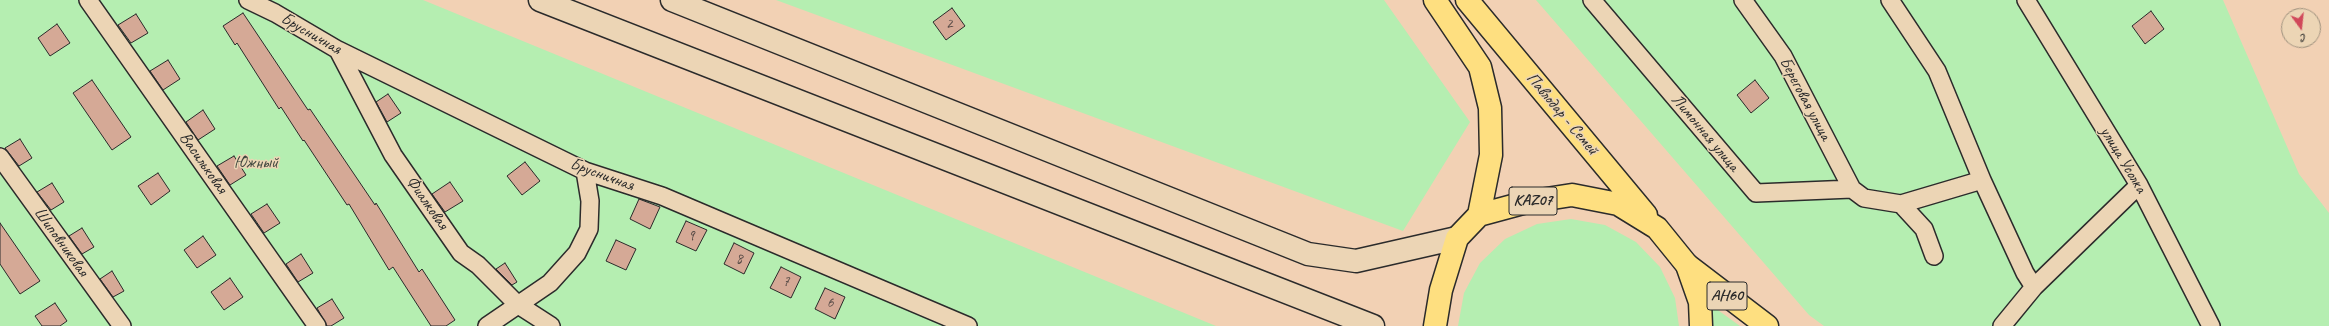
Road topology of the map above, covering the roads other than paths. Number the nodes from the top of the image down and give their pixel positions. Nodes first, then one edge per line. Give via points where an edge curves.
1 (88, 0) edge
2 (248, 0) edge
3 (540, 0) edge
4 (672, 0) edge
5 (1435, 0) edge
6 (1467, 0) edge
7 (1592, 0) edge
8 (1743, 0) edge
9 (1890, 0) edge
10 (2026, 0) edge
11 (338, 50) junction
12 (0, 157) edge
13 (585, 171) junction
14 (1982, 180) junction
15 (2139, 185) junction
16 (1858, 193) junction
17 (1901, 204) junction
18 (1479, 214) junction
19 (1657, 228) junction
20 (1457, 238) junction
21 (1934, 256) dead end
22 (1687, 265) junction
23 (2034, 287) junction
24 (517, 304) junction
25 (122, 326) edge
26 (317, 326) edge
27 (487, 326) edge
28 (551, 326) edge
29 (968, 326) edge
30 (1373, 326) edge
31 (1435, 326) edge
32 (1701, 326) edge
33 (1767, 326) edge
34 (2002, 326) edge
35 (2211, 326) edge

1 - 26 street, Васильковая
2 - 11 street, Брусничная
3 - 30 main road
4 - 20 main road via 1308,254 1356,261
5 - 18 main road, KAZ07 via 1480,67 1490,108 1491,155
6 - 19 main road, Павлодар - Семей / KAZ07
7 - 16 street, Лимонная улица via 1756,193
8 - 16 street, Береговая улица via 1784,56
9 - 14 street via 1937,71
10 - 15 street, улица Усолка
11 - 13 street, Брусничная
11 - 24 street, Фиалковая via 393,155 461,253 478,265
12 - 25 street, Шиповниковая
13 - 24 street via 590,201 590,230 577,253 550,283
13 - 29 street, Брусничная via 662,196
14 - 17 street
14 - 23 street
15 - 23 street
15 - 35 street, улица Усолка
16 - 17 street
17 - 21 street via 1924,229
18 - 19 main road, KAZ07 via 1527,202 1572,195 1618,204
18 - 20 main road
19 - 22 main road, KAZ07
20 - 31 main road via 1441,290
22 - 32 main road, KAZ07 via 1700,302
22 - 33 main road, АН60
23 - 34 street
24 - 27 street
24 - 28 street, Фиалковая

